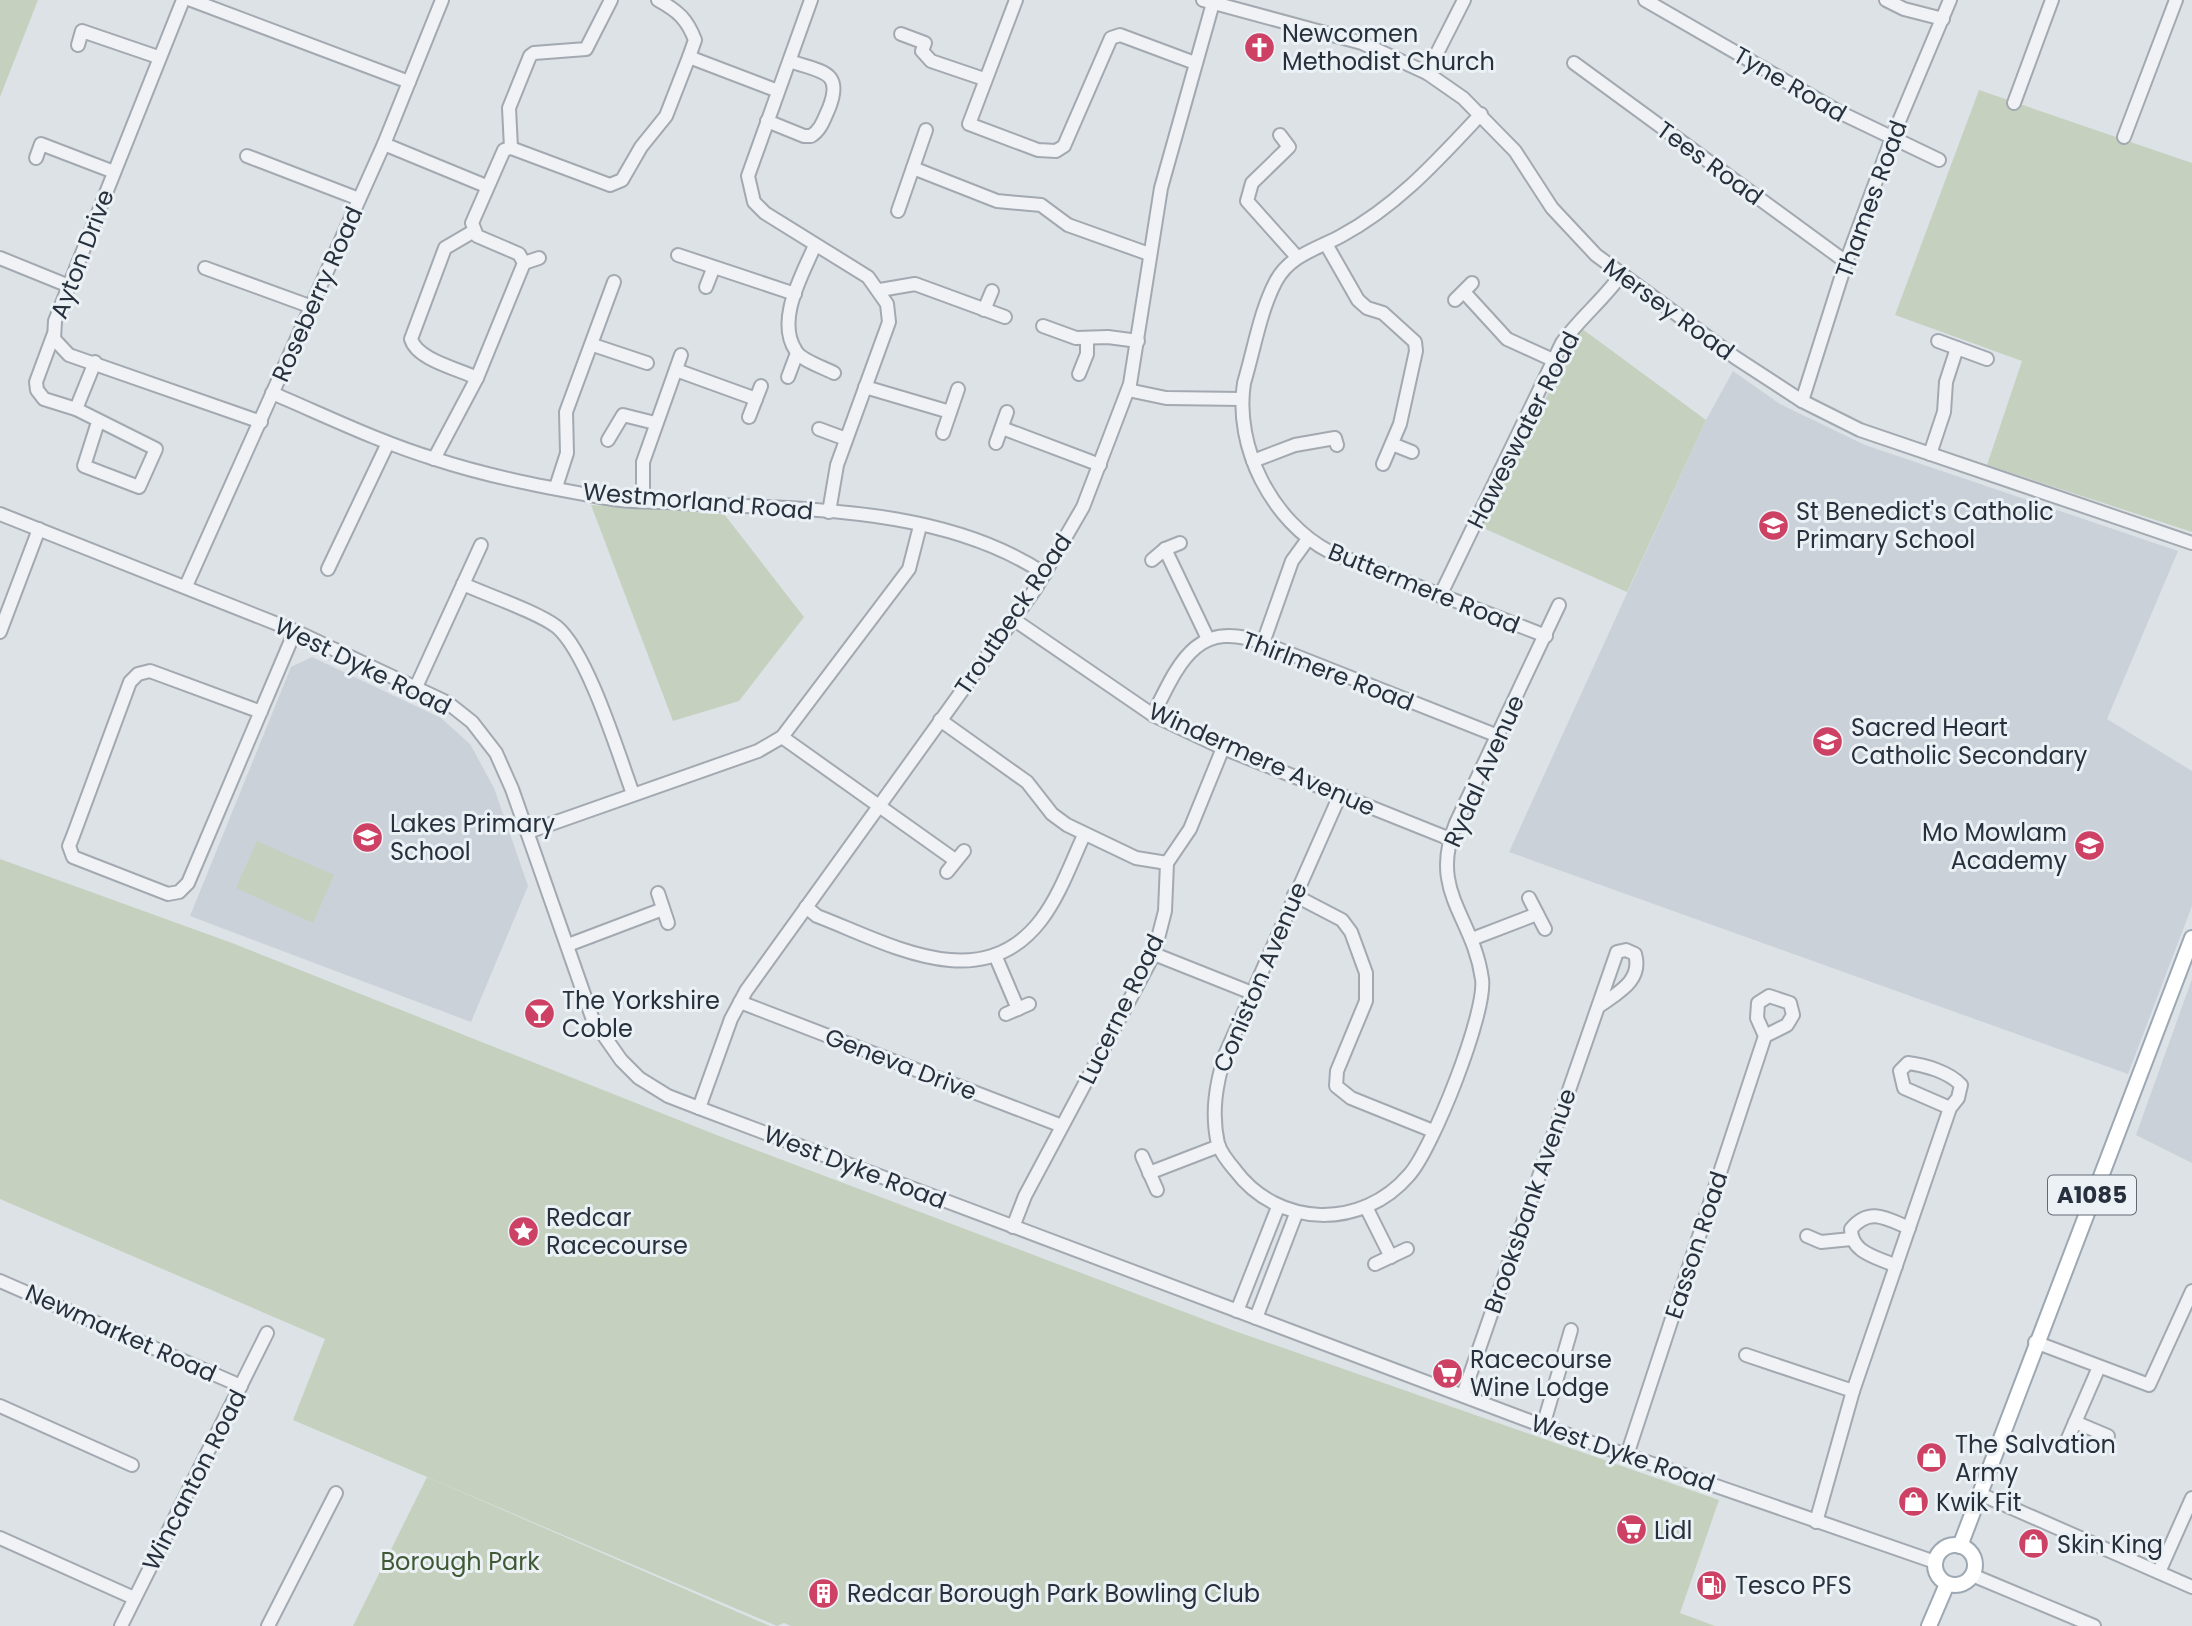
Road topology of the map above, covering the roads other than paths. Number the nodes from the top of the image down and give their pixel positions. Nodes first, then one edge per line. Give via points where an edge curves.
1 (183, 0) edge
2 (191, 0) edge
3 (442, 0) edge
4 (611, 0) edge
5 (658, 0) edge
6 (811, 0) edge
7 (1016, 0) edge
8 (1464, 0) edge
9 (1646, 0) edge
10 (1886, 0) edge
11 (1950, 0) edge
12 (2052, 0) edge
13 (2176, 0) edge
14 (1208, 2) edge
15 (1943, 19) junction
16 (901, 34) dead end
17 (78, 45) dead end
18 (158, 57) junction
19 (689, 57) junction
20 (790, 61) junction
21 (1195, 63) junction
22 (1574, 63) dead end
23 (1427, 73) junction
24 (984, 79) junction
25 (410, 82) junction
26 (778, 91) junction
27 (2014, 103) dead end
28 (1481, 114) junction
29 (767, 121) junction
30 (926, 130) dead end
31 (1280, 135) dead end
32 (2124, 137) dead end
33 (1892, 138) junction
34 (384, 144) junction
35 (511, 148) junction
36 (247, 156) dead end
37 (36, 158) dead end
38 (1939, 160) dead end
39 (913, 168) junction
40 (114, 172) junction
41 (486, 186) junction
42 (359, 199) junction
43 (898, 212) dead end
44 (474, 230) junction
45 (1326, 244) junction
46 (816, 245) junction
47 (678, 254) dead end
48 (1149, 254) junction
49 (1297, 257) junction
50 (0, 258) edge
51 (539, 258) dead end
52 (1846, 262) junction
53 (524, 264) junction
54 (205, 268) dead end
55 (713, 269) junction
56 (1621, 275) junction
57 (614, 282) dead end
58 (69, 286) junction
59 (706, 287) dead end
60 (880, 290) junction
61 (992, 291) dead end
62 (1464, 292) dead end
63 (795, 294) junction
64 (312, 307) junction
65 (984, 310) junction
66 (1005, 317) dead end
67 (1043, 326) dead end
68 (53, 336) junction
69 (1087, 339) junction
70 (1138, 341) junction
71 (1938, 341) dead end
72 (593, 345) junction
73 (1957, 348) junction
74 (797, 353) junction
75 (681, 355) dead end
76 (1987, 359) dead end
77 (1553, 360) junction
78 (94, 362) junction
79 (647, 363) dead end
80 (676, 370) junction
81 (834, 373) dead end
82 (1079, 374) dead end
83 (788, 377) dead end
84 (477, 378) junction
85 (761, 386) dead end
86 (865, 387) junction
87 (958, 389) dead end
88 (1128, 390) junction
89 (272, 393) junction
90 (756, 399) junction
91 (1242, 400) junction
92 (1802, 401) junction
93 (76, 409) junction
94 (950, 412) junction
95 (1007, 412) dead end
96 (749, 417) dead end
97 (98, 422) junction
98 (261, 422) junction
99 (656, 423) junction
100 (1002, 428) junction
101 (819, 429) dead end
102 (943, 433) dead end
103 (846, 439) junction
104 (608, 440) dead end
105 (388, 443) junction
106 (996, 443) dead end
107 (1392, 444) junction
108 (1336, 446) dead end
109 (1412, 452) dead end
110 (1930, 454) junction
111 (434, 459) junction
112 (1253, 461) junction
113 (1383, 464) dead end
114 (1100, 465) junction
115 (556, 487) junction
116 (643, 500) junction
117 (829, 512) junction
118 (0, 514) edge
119 (920, 526) junction
120 (39, 529) junction
121 (1308, 539) junction
122 (1180, 543) dead end
123 (2192, 543) edge
124 (481, 545) dead end
125 (1165, 549) junction
126 (1152, 560) dead end
127 (328, 569) dead end
128 (1045, 574) junction
129 (463, 584) junction
130 (186, 586) junction
131 (1440, 596) junction
132 (1559, 605) dead end
133 (4, 609) edge
134 (1013, 619) junction
135 (295, 631) junction
136 (0, 632) edge
137 (1546, 636) junction
138 (1208, 639) junction
139 (1263, 643) junction
140 (416, 687) junction
141 (261, 712) junction
142 (1153, 715) junction
143 (940, 720) junction
144 (1498, 736) junction
145 (782, 737) junction
146 (1223, 748) junction
147 (633, 794) junction
148 (1340, 795) junction
149 (878, 807) junction
150 (528, 832) junction
151 (1084, 835) junction
152 (1450, 839) junction
153 (1167, 863) junction
154 (947, 872) dead end
155 (658, 893) dead end
156 (1294, 895) junction
157 (1529, 898) dead end
158 (806, 907) junction
159 (663, 909) junction
160 (1537, 914) junction
161 (668, 923) dead end
162 (1545, 929) dead end
163 (2192, 938) edge
164 (1472, 939) junction
165 (568, 945) junction
166 (1154, 954) junction
167 (995, 955) junction
168 (1252, 993) junction
169 (740, 1002) junction
170 (1598, 1007) dead end
171 (1018, 1009) dead end
172 (1765, 1036) dead end
173 (699, 1108) junction
174 (1950, 1108) junction
175 (1062, 1126) junction
176 (1433, 1131) junction
177 (1219, 1146) junction
178 (1142, 1156) dead end
179 (1149, 1173) junction
180 (1157, 1190) dead end
181 (1278, 1207) junction
182 (1366, 1207) junction
183 (1296, 1214) junction
184 (1013, 1227) junction
185 (1909, 1228) junction
186 (1807, 1236) dead end
187 (1851, 1239) junction
188 (1407, 1249) dead end
189 (1391, 1257) junction
190 (1375, 1264) dead end
191 (1896, 1266) junction
192 (0, 1281) edge
193 (2192, 1291) edge
194 (1237, 1311) junction
195 (1256, 1318) junction
196 (1571, 1330) dead end
197 (267, 1334) dead end
198 (2035, 1342) junction
199 (1748, 1356) dead end
200 (2099, 1367) junction
201 (241, 1386) junction
202 (1853, 1391) junction
203 (1463, 1395) junction
204 (1, 1410) edge
205 (2075, 1422) junction
206 (1543, 1426) junction
207 (2108, 1436) dead end
208 (2066, 1443) dead end
209 (1627, 1455) junction
210 (132, 1465) dead end
211 (336, 1493) dead end
212 (1980, 1494) junction
213 (2192, 1498) edge
214 (1816, 1522) junction
215 (0, 1538) edge
216 (1960, 1546) junction
217 (1935, 1562) junction
218 (2159, 1572) junction
219 (1972, 1575) junction
220 (1947, 1584) junction
221 (2192, 1587) edge
222 (134, 1598) junction
223 (121, 1626) edge
224 (268, 1626) edge
225 (1929, 1626) edge
226 (2094, 1626) edge

1 - 18 street, Ayton Drive
2 - 25 street
3 - 25 street, Roseberry Road
4 - 35 street via 586,49 530,56 509,108
5 - 19 street via 688,23 695,40
6 - 20 street
7 - 24 street
8 - 23 street
9 - 33 street, Tyne Road via 1839,113
10 - 15 street
11 - 15 street, Thames Road
12 - 27 street
13 - 32 street
14 - 21 street, Troutbeck Road
14 - 23 street, Mersey Road via 1362,43
15 - 33 street, Thames Road
16 - 24 street via 925,43 922,51 931,61
17 - 18 street via 82,31
18 - 40 street, Ayton Drive
19 - 26 street
19 - 35 street via 671,106 617,184 610,186
20 - 26 street
20 - 29 street via 828,74 835,93 823,122 811,136
21 - 24 street via 1120,35 1111,38 1063,146 1056,151 1038,150 969,124
21 - 48 street, Troutbeck Road via 1161,188
22 - 52 street, Tees Road
23 - 28 street, Mersey Road
25 - 34 street, Roseberry Road
26 - 29 street
28 - 45 street, Buttermere Road via 1414,185 1384,210
28 - 56 street, Mersey Road via 1515,151 1579,240
29 - 46 street via 748,176 754,202
30 - 39 street
31 - 49 street via 1289,147 1252,183 1247,201
33 - 38 street, Tyne Road
33 - 52 street, Thames Road
34 - 41 street
34 - 42 street, Roseberry Road
35 - 41 street via 499,157
36 - 42 street
37 - 40 street via 41,144
39 - 43 street
39 - 48 street via 997,201 1041,205 1068,225
40 - 58 street, Ayton Drive
41 - 44 street via 472,223
42 - 64 street, Roseberry Road
44 - 53 street via 482,239 519,254
44 - 84 street via 445,248 411,339 424,355
45 - 49 street, Buttermere Road
45 - 107 street via 1358,300 1415,342
46 - 60 street via 868,277
46 - 63 street
47 - 55 street
48 - 70 street, Troutbeck Road
49 - 91 street, Buttermere Road via 1271,294
50 - 58 street
51 - 53 street
52 - 92 street, Thames Road
53 - 84 street
54 - 64 street
55 - 59 street
55 - 63 street
56 - 77 street, Haweswater Road via 1583,313
56 - 92 street, Mersey Road
57 - 72 street
58 - 68 street, Ayton Drive
60 - 65 street via 915,284
60 - 86 street via 889,322
61 - 65 street
62 - 77 street via 1507,339
63 - 74 street via 789,324
64 - 89 street, Roseberry Road
65 - 66 street
67 - 69 street
68 - 78 street, Ayton Drive via 69,355
68 - 93 street via 37,390 44,399
69 - 70 street
69 - 82 street via 1087,355
70 - 88 street, Troutbeck Road
71 - 73 street
72 - 79 street
72 - 115 street via 566,412 567,453
73 - 76 street
73 - 110 street
74 - 81 street
74 - 83 street
75 - 80 street
77 - 131 street, Haweswater Road
78 - 93 street
78 - 98 street, Ayton Drive
80 - 90 street
80 - 99 street
84 - 111 street
85 - 90 street
86 - 94 street
86 - 103 street
87 - 94 street
88 - 91 street via 1166,398
88 - 114 street, Troutbeck Road
89 - 98 street, Roseberry Road
89 - 105 street, Westmorland Road
90 - 96 street
91 - 112 street, Buttermere Road
92 - 110 street, Mersey Road via 1860,430
93 - 97 street
94 - 102 street
95 - 100 street
97 - 97 street via 156,449 139,487 84,466
98 - 130 street, Roseberry Road
99 - 104 street via 622,415
99 - 116 street via 643,462
100 - 106 street
100 - 114 street
101 - 103 street
103 - 117 street
105 - 111 street, Westmorland Road
105 - 127 street
107 - 109 street
107 - 113 street
108 - 112 street via 1335,438 1310,442
110 - 123 street, Mersey Road
111 - 115 street, Westmorland Road
112 - 121 street, Buttermere Road via 1272,498
114 - 128 street, Troutbeck Road
115 - 116 street, Westmorland Road via 608,499
116 - 117 street, Westmorland Road
117 - 119 street, Westmorland Road via 875,515
118 - 120 street, West Dyke Road
119 - 128 street, Westmorland Road via 952,530
119 - 145 street via 909,569
120 - 130 street, West Dyke Road
120 - 133 street
121 - 131 street, Buttermere Road
121 - 139 street via 1292,561
122 - 125 street
124 - 129 street
125 - 126 street
125 - 138 street
128 - 134 street, Troutbeck Road
129 - 140 street
129 - 147 street via 555,625 569,639
130 - 135 street, West Dyke Road
131 - 137 street, Buttermere Road
132 - 137 street, Rydal Avenue
133 - 136 street
134 - 142 street, Windermere Avenue
134 - 143 street, Troutbeck Road
135 - 140 street, West Dyke Road
135 - 141 street
137 - 144 street, Rydal Avenue
138 - 139 street, Thirlmere Road via 1234,635
138 - 142 street, Thirlmere Road via 1182,658
139 - 144 street, Thirlmere Road
140 - 150 street, West Dyke Road via 472,722 496,753
141 - 141 street via 188,883 179,892 168,894 72,857 69,846 130,682 138,674 150,671
142 - 146 street, Windermere Avenue
143 - 149 street, Troutbeck Road
143 - 151 street via 1010,768 1052,814
144 - 152 street, Rydal Avenue
145 - 147 street via 758,751
145 - 149 street
146 - 148 street, Windermere Avenue
146 - 153 street via 1186,836
147 - 150 street
148 - 152 street, Windermere Avenue
148 - 156 street, Coniston Avenue
149 - 154 street via 959,856
149 - 158 street, Troutbeck Road
150 - 165 street, West Dyke Road
151 - 153 street via 1136,858
151 - 167 street via 1041,920
152 - 164 street, Rydal Avenue via 1445,872 1449,891
153 - 166 street, Lucerne Road via 1165,911
155 - 159 street
156 - 168 street, Coniston Avenue
156 - 176 street via 1342,919 1366,973 1366,1001 1337,1071 1336,1086 1350,1098
157 - 160 street
158 - 167 street via 817,916 935,961
158 - 169 street, Troutbeck Road
159 - 161 street
159 - 165 street
160 - 162 street
160 - 164 street
163 - 198 main road, A1085
164 - 176 street, Rydal Avenue via 1483,983 1481,1007
165 - 173 street, West Dyke Road via 593,1020 621,1060 650,1086
166 - 168 street
166 - 175 street, Lucerne Road
167 - 171 street
168 - 177 street, Coniston Avenue via 1216,1085
169 - 173 street, Troutbeck Road
169 - 175 street, Geneva Drive
170 - 203 street, Brooksbank Avenue
172 - 209 street, Easson Road
173 - 184 street, West Dyke Road
174 - 174 street via 1961,1085 1954,1078 1918,1064 1908,1063 1900,1071 1904,1088
174 - 185 street
175 - 184 street, Lucerne Road via 1024,1196
176 - 182 street, Rydal Avenue via 1410,1175
177 - 179 street
177 - 181 street, Coniston Avenue via 1244,1182
178 - 179 street
179 - 180 street
181 - 183 street, Coniston Avenue
181 - 194 street
182 - 183 street, Rydal Avenue via 1341,1215
182 - 189 street
183 - 195 street
184 - 194 street, West Dyke Road
185 - 187 street via 1872,1214 1860,1217 1851,1229
185 - 191 street
186 - 187 street via 1821,1242
187 - 191 street via 1858,1249
188 - 189 street
189 - 190 street
191 - 202 street
192 - 201 street, Newmarket Road
193 - 200 street via 2149,1385
194 - 195 street, West Dyke Road
195 - 203 street, West Dyke Road
196 - 206 street
197 - 201 street, Wincanton Road
198 - 200 street
198 - 212 main road, A1085
199 - 202 street
200 - 205 street
201 - 222 street, Wincanton Road
202 - 214 street
203 - 206 street, West Dyke Road
204 - 210 street
205 - 207 street
205 - 208 street
206 - 209 street, West Dyke Road
209 - 214 street, West Dyke Road
211 - 224 street
212 - 216 main road, A1085
212 - 218 street
213 - 218 street
214 - 217 street, West Dyke Road
215 - 222 street
216 - 217 main road via 1941,1550
216 - 219 main road via 1973,1558
217 - 220 main road via 1937,1575
218 - 221 street
219 - 220 main road via 1964,1583
219 - 226 street
220 - 225 main road
222 - 223 street, Wincanton Road

